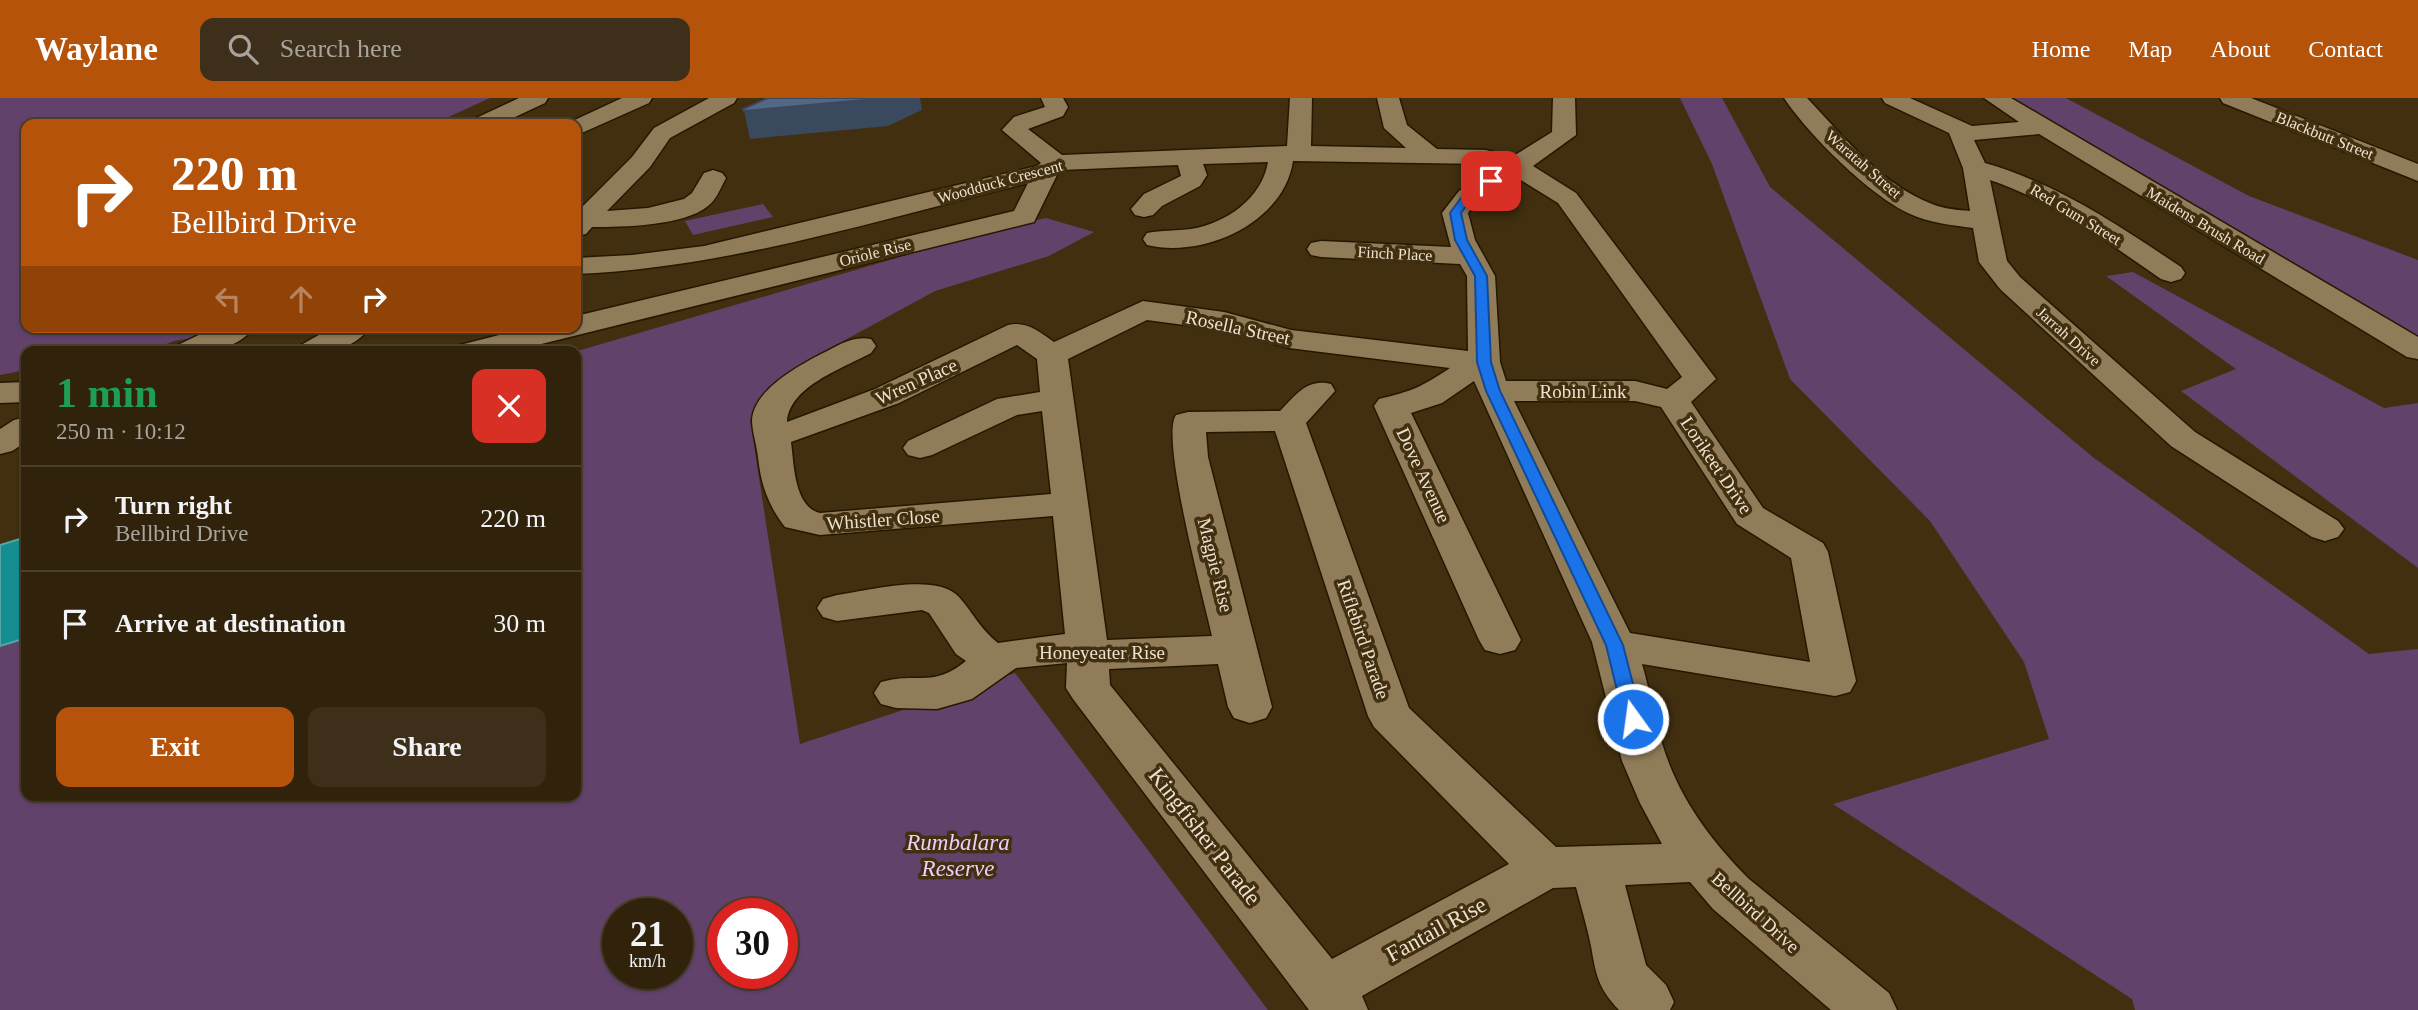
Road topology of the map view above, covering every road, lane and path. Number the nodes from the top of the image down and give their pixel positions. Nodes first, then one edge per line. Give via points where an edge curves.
1 (537, 98) edge
2 (641, 98) edge
3 (726, 98) edge
4 (1052, 98) edge
5 (1301, 98) edge
6 (1388, 98) edge
7 (1564, 98) edge
8 (1795, 98) edge
9 (1893, 98) edge
10 (1995, 98) edge
11 (2231, 98) edge
12 (1413, 115) dead end
13 (493, 119) edge
14 (581, 125) edge
15 (2041, 127) junction
16 (1966, 132) junction
17 (1290, 154) junction
18 (1439, 155) junction
19 (1188, 157) junction
20 (1514, 166) junction
21 (1051, 167) junction
22 (1975, 168) junction
23 (2418, 173) edge
24 (713, 178) dead end
25 (1144, 209) dead end
26 (1983, 221) junction
27 (582, 223) edge
28 (1157, 239) dead end
29 (1321, 249) dead end
30 (1470, 256) junction
31 (581, 266) edge
32 (2171, 273) dead end
33 (581, 324) edge
34 (227, 333) edge
35 (345, 333) edge
36 (545, 333) edge
37 (201, 346) edge
38 (322, 346) edge
39 (494, 346) edge
40 (860, 346) dead end
41 (2418, 350) edge
42 (1052, 355) junction
43 (1488, 374) junction
44 (1319, 391) dead end
45 (21, 392) edge
46 (0, 393) edge
47 (1057, 399) junction
48 (1673, 400) junction
49 (1289, 421) junction
50 (21, 430) edge
51 (773, 435) junction
52 (0, 444) edge
53 (920, 448) dead end
54 (1069, 504) junction
55 (2325, 528) dead end
56 (837, 608) dead end
57 (1500, 640) dead end
58 (1615, 645) junction
59 (1236, 649) junction
60 (1088, 655) junction
61 (994, 661) junction
62 (896, 693) dead end
63 (1250, 707) dead end
64 (1703, 862) junction
65 (1595, 866) junction
66 (1545, 868) junction
67 (1334, 1000) edge
68 (1647, 1002) dead end
69 (1870, 1010) edge

1 - 13 street
2 - 14 street
3 - 27 street via 662,134 642,162
4 - 21 street via 1055,111 1022,122 1014,130
5 - 17 street
6 - 18 street via 1396,128
7 - 20 street, Bellbird Drive via 1564,135
8 - 26 street, Waratah Street via 1836,142 1916,207
9 - 16 street
10 - 15 street, Maidens Brush Road
11 - 23 street, Blackbutt Street
12 - 18 street via 1419,129 1445,148
15 - 16 street
15 - 41 street, Maidens Brush Road
16 - 22 street, Jarrah Drive via 1961,137
17 - 18 street, Woodduck Crescent
17 - 19 street, Woodduck Crescent
17 - 28 street via 1275,187 1253,210 1204,235
18 - 20 street, Woodduck Crescent via 1486,157
19 - 21 street, Woodduck Crescent
19 - 25 street via 1194,175 1191,181
20 - 30 street, Bellbird Drive via 1468,196 1455,213
20 - 48 street, Lorikeet Drive via 1567,198 1700,379
21 - 31 street, Woodduck Crescent via 704,254
21 - 33 street, Oriole Rise via 1025,215
22 - 26 street, Jarrah Drive
22 - 32 street, Red Gum Street via 2045,191
24 - 27 street via 702,198 689,207
26 - 55 street, Jarrah Drive via 1993,262 2020,292 2183,439
29 - 30 street, Finch Place
30 - 43 street, Bellbird Drive via 1481,276
34 - 37 street
35 - 38 street
36 - 39 street
40 - 51 street, Whistler Close via 786,392 771,411
42 - 43 street, Rosella Street via 1143,310 1224,321 1289,339
42 - 47 street
42 - 51 street, Wren Place via 1019,332 887,396
43 - 48 street, Robin Link via 1635,391
43 - 57 street, Dove Avenue via 1469,369 1438,392 1414,403 1391,406
43 - 58 street, Bellbird Drive
44 - 49 street
45 - 46 street
47 - 53 street via 1009,406
47 - 54 street
48 - 58 street, Lorikeet Drive via 1750,516 1808,552 1835,681
49 - 59 street, Magpie Rise via 1188,422 1190,457
49 - 66 street, Riflebird Parade via 1390,716
50 - 52 street
51 - 54 street, Whistler Close via 787,502 798,519 810,524
54 - 60 street
56 - 61 street via 927,596 943,604 971,644
58 - 64 street, Bellbird Drive via 1647,764 1678,827
59 - 60 street, Honeyeater Rise
59 - 63 street, Magpie Rise
60 - 61 street, Honeyeater Rise via 1065,648 1009,654
60 - 67 street, Kingfisher Parade via 1088,688
61 - 62 street, Honeyeater Rise via 957,688 937,694
64 - 65 street
64 - 69 street, Bellbird Drive via 1731,894
65 - 66 street
65 - 68 street via 1620,971
66 - 67 street, Fantail Rise

